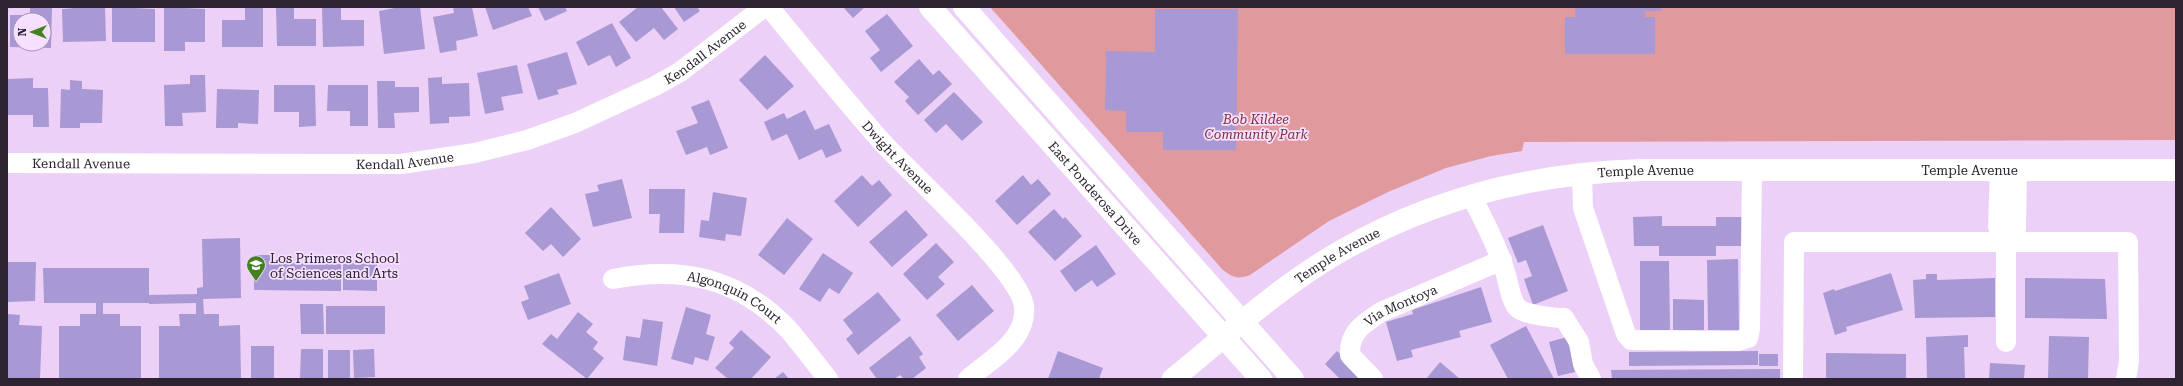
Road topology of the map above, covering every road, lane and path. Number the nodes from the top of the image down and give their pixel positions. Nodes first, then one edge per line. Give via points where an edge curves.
1 (764, 7) edge
2 (769, 7) edge
3 (930, 7) edge
4 (964, 7) edge
5 (7, 163) edge
6 (1752, 170) junction
7 (2008, 170) junction
8 (2176, 170) edge
9 (1582, 173) junction
10 (1471, 195) junction
11 (2006, 243) junction
12 (1502, 260) junction
13 (613, 279) dead end
14 (1243, 322) junction
15 (1224, 337) junction
16 (2006, 342) dead end
17 (828, 379) edge
18 (968, 379) edge
19 (1173, 379) edge
20 (1261, 379) edge
21 (1293, 379) edge
22 (1373, 379) edge
23 (1591, 379) edge
24 (1793, 379) edge
25 (2126, 379) edge

1 - 5 street, Kendall Avenue via 680,72 656,86 527,140 476,153 401,164
2 - 18 street, Dwight Avenue via 882,142 979,242 1020,292 1024,306 1023,321 1014,340
3 - 15 main road, East Ponderosa Drive
4 - 14 main road, East Ponderosa Drive
6 - 7 main road, Temple Avenue
6 - 9 main road, Temple Avenue
6 - 9 street via 1750,329 1748,338 1738,341 1631,340 1626,334 1584,208
7 - 8 main road, Temple Avenue
7 - 11 street via 2016,228
9 - 10 main road, Temple Avenue via 1532,180
10 - 12 street
10 - 14 main road, Temple Avenue via 1399,221 1340,252 1303,276
11 - 16 street
11 - 24 street via 1794,242
11 - 25 street via 2128,242 2129,361
12 - 22 street, Via Montoya via 1381,312 1364,323 1350,344 1350,355
12 - 23 street via 1514,301 1519,309 1531,314 1564,318 1579,342 1583,364
13 - 17 street, Algonquin Court via 640,274 677,274 713,281 730,288 751,299 775,317
14 - 15 main road, Temple Avenue
14 - 21 main road, East Ponderosa Drive via 1264,349
15 - 19 main road, Temple Avenue
15 - 20 main road, East Ponderosa Drive

